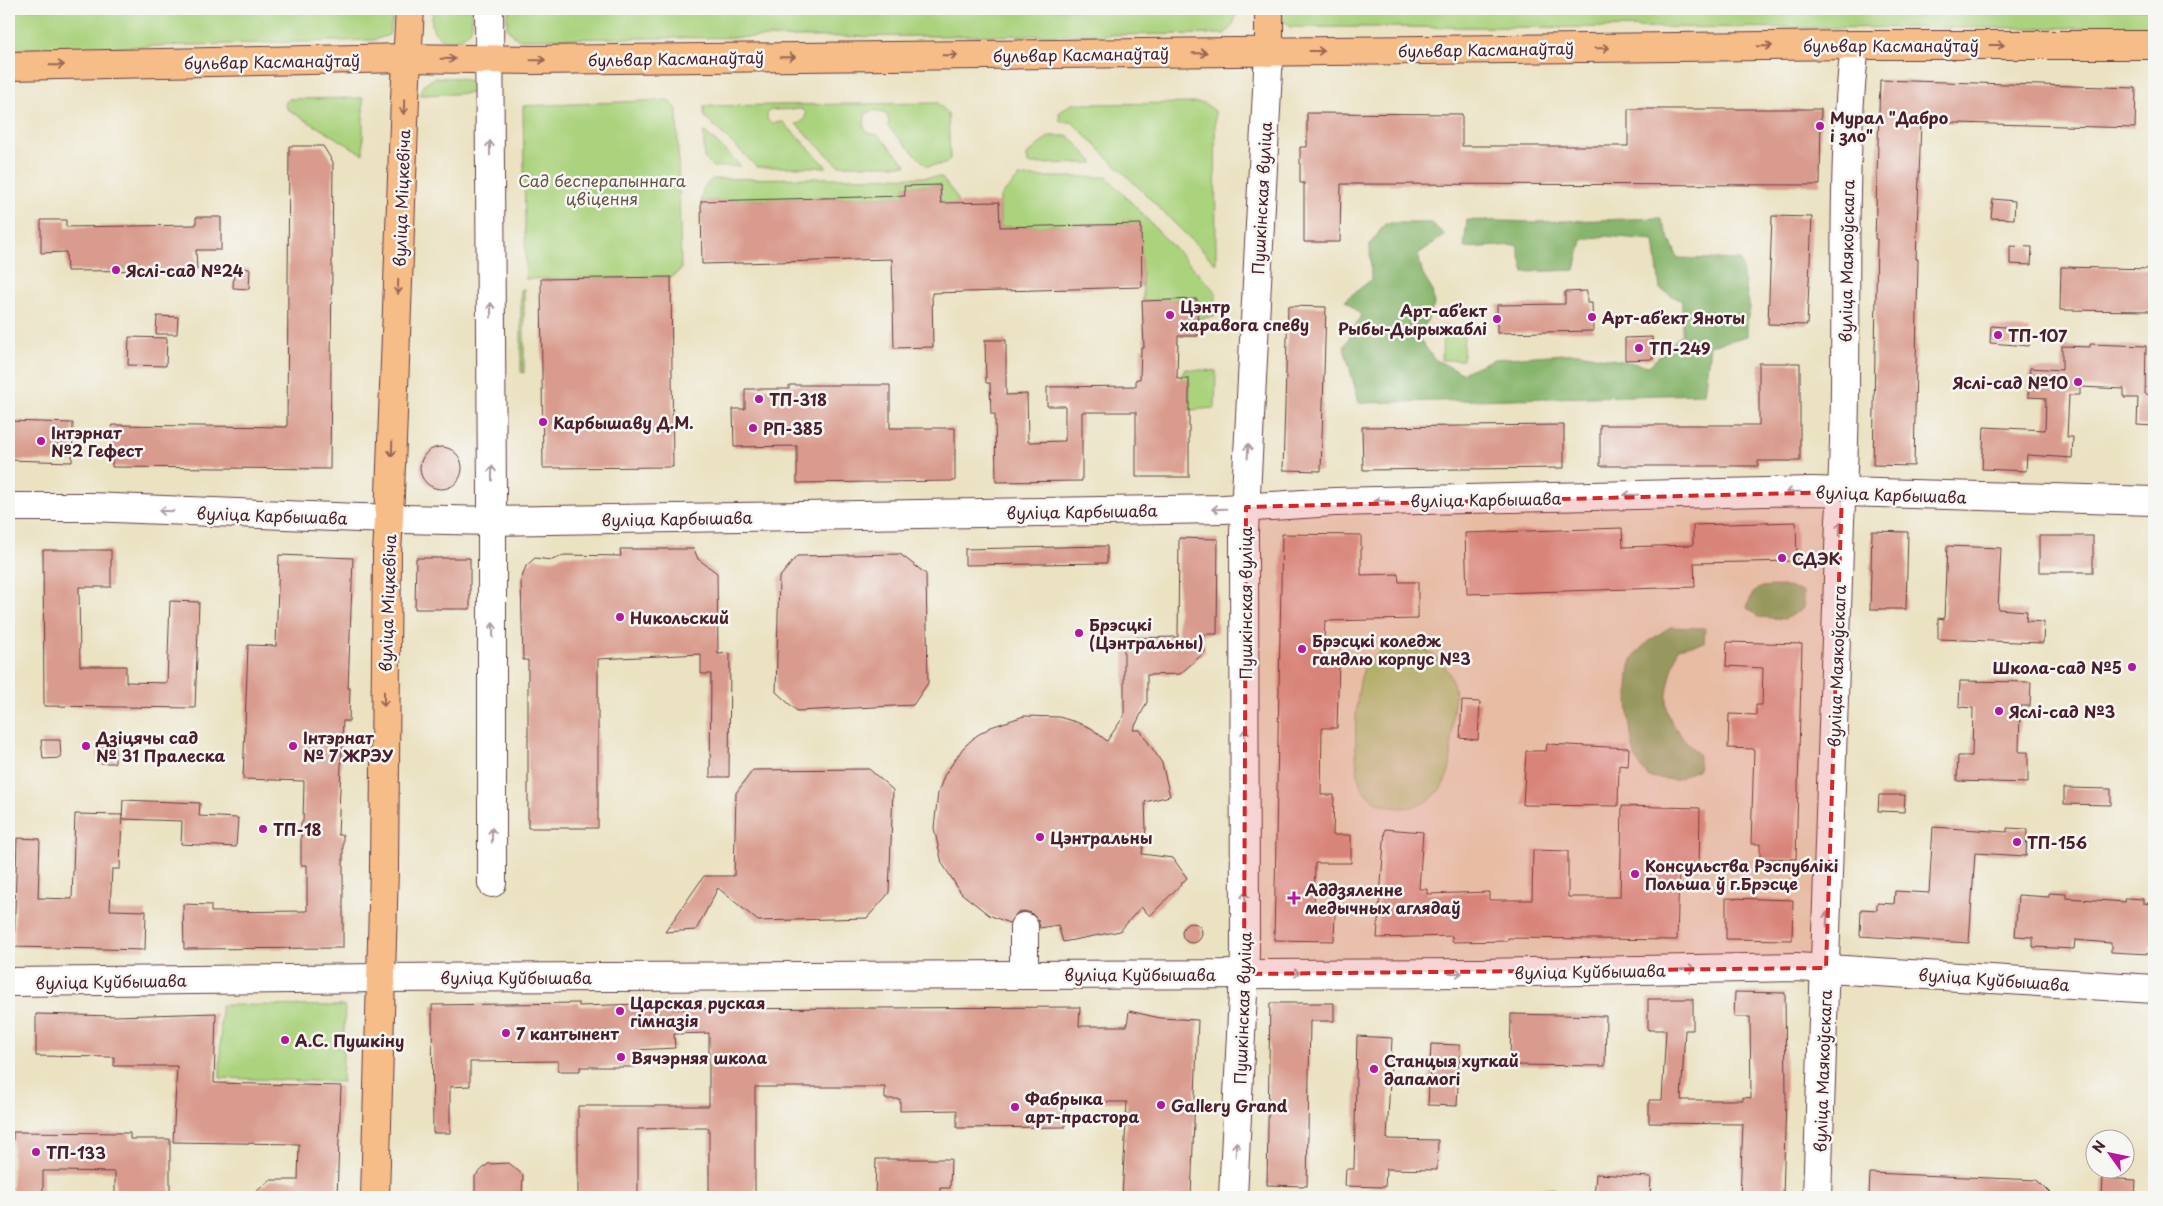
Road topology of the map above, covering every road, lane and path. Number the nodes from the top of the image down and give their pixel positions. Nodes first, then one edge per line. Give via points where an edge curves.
1 (410, 9) edge
2 (488, 9) edge
3 (1269, 9) edge
4 (1855, 45) junction
5 (2154, 45) edge
6 (1269, 52) junction
7 (407, 58) junction
8 (489, 59) junction
9 (9, 66) edge
10 (1842, 492) junction
11 (2154, 501) edge
12 (9, 507) edge
13 (1246, 507) junction
14 (389, 519) junction
15 (492, 522) junction
16 (492, 883) dead end
17 (1024, 927) dead end
18 (1826, 968) junction
19 (1024, 974) junction
20 (1244, 974) junction
21 (380, 978) junction
22 (9, 982) edge
23 (2154, 989) edge
24 (375, 1197) edge
25 (1233, 1197) edge
26 (1817, 1197) edge

1 - 7 main road, вуліца Міцкевіча
2 - 8 street
3 - 6 main road, Пушкінская вуліца
4 -> 5 main road, бульвар Касманаўтаў
6 -> 4 main road, бульвар Касманаўтаў
4 - 10 street, вуліца Маякоўскага via 1846,198
8 -> 6 main road, бульвар Касманаўтаў
13 -> 6 street, Пушкінская вуліца
7 -> 8 main road, бульвар Касманаўтаў
9 -> 7 main road, бульвар Касманаўтаў
7 -> 14 main road, вуліца Міцкевіча
15 -> 8 street
10 - 11 street, вуліца Карбышава
10 -> 13 street, вуліца Карбышава via 1334,502
18 -> 10 street, вуліца Маякоўскага
14 -> 12 street, вуліца Карбышава via 90,507
13 -> 15 street, вуліца Карбышава
20 -> 13 street, Пушкінская вуліца
14 - 15 street, вуліца Карбышава
14 -> 21 main road, вуліца Міцкевіча
16 -> 15 street
17 - 19 street
20 -> 18 street, вуліца Куйбышава
18 - 23 street, вуліца Куйбышава
18 - 26 street, вуліца Маякоўскага
19 - 20 street, вуліца Куйбышава
19 - 21 street, вуліца Куйбышава
25 -> 20 street, Пушкінская вуліца
21 - 22 street, вуліца Куйбышава
21 - 24 main road, вуліца Міцкевіча

